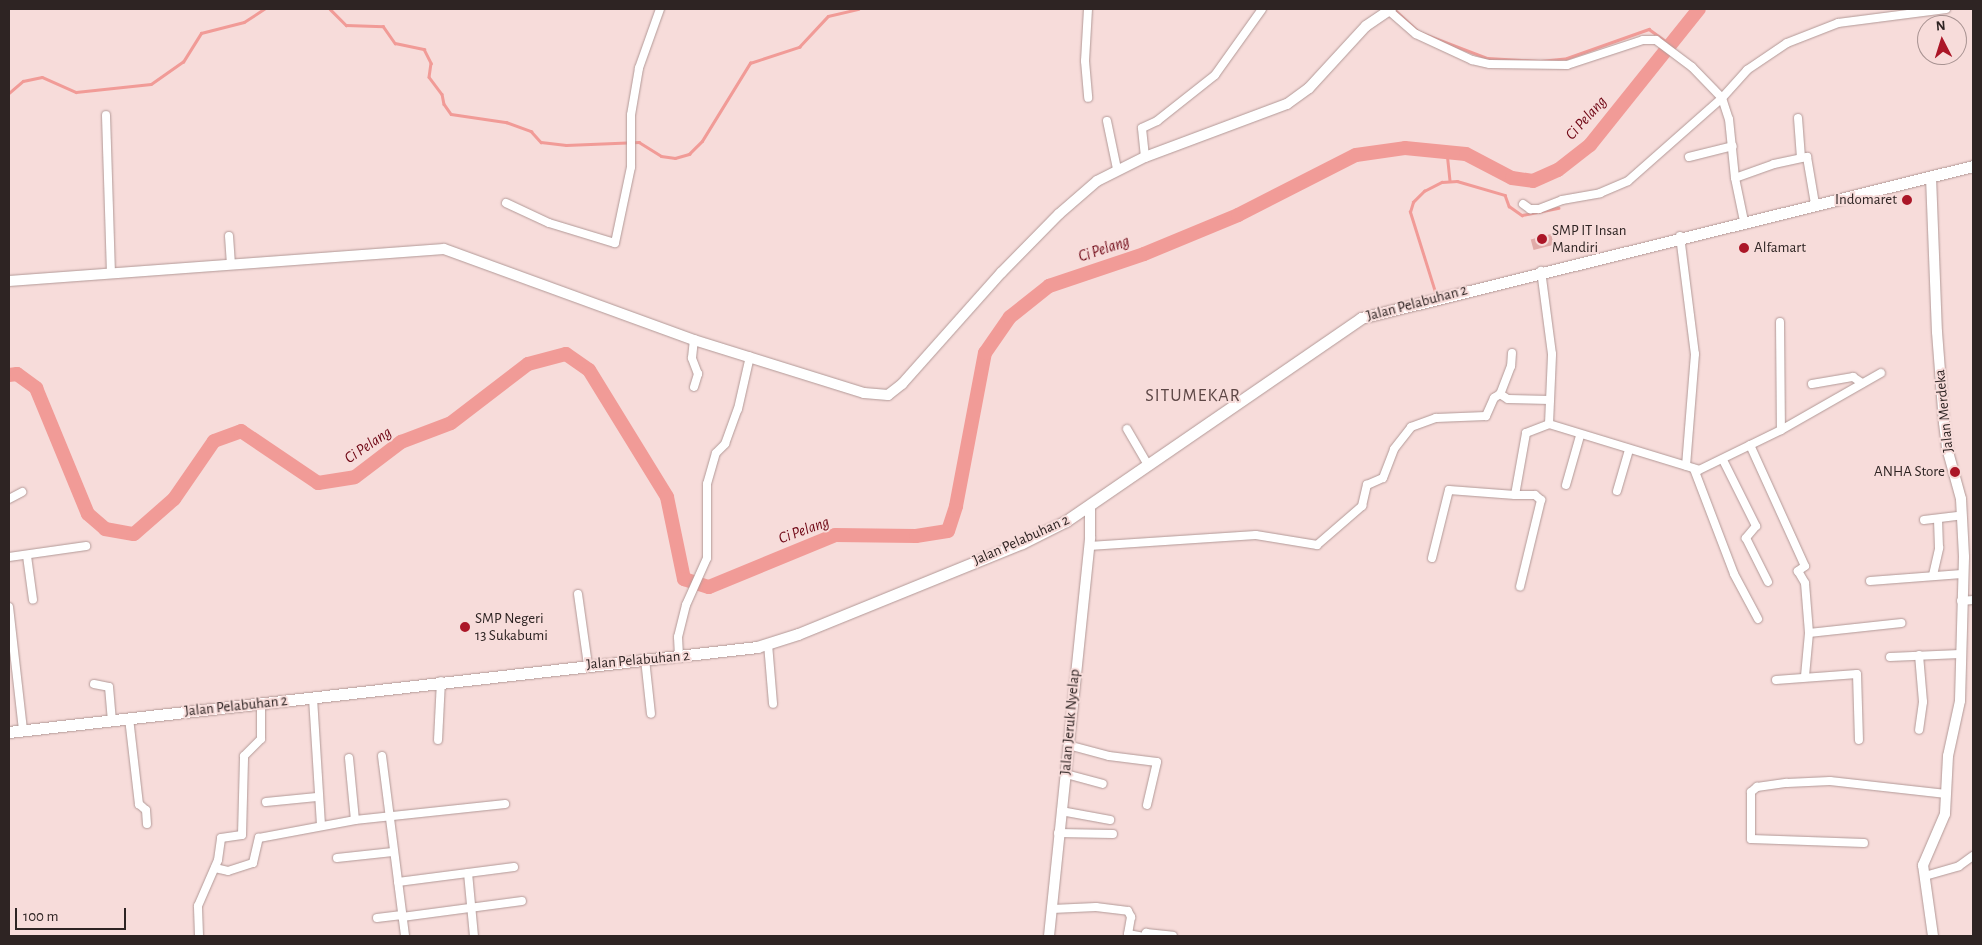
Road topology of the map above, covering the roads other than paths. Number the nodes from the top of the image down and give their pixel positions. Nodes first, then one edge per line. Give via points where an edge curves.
1 (660, 9) edge
2 (1088, 9) edge
3 (1262, 9) edge
4 (1389, 9) edge
5 (1946, 9) edge
6 (1088, 98) dead end
7 (1722, 98) junction
8 (106, 115) dead end
9 (1798, 118) dead end
10 (1107, 122) dead end
11 (1733, 146) junction
12 (1145, 156) junction
13 (1689, 157) dead end
14 (1801, 158) junction
15 (1973, 166) edge
16 (1117, 169) junction
17 (1735, 178) junction
18 (1931, 178) junction
19 (506, 203) dead end
20 (1523, 204) dead end
21 (1815, 204) junction
22 (1744, 221) junction
23 (229, 236) dead end
24 (1680, 236) junction
25 (231, 263) junction
26 (1541, 271) junction
27 (110, 272) junction
28 (9, 282) edge
29 (1780, 322) dead end
30 (694, 340) junction
31 (1512, 354) dead end
32 (750, 356) junction
33 (1881, 373) dead end
34 (1862, 383) junction
35 (1812, 384) dead end
36 (694, 387) dead end
37 (1500, 394) junction
38 (1550, 400) junction
39 (1549, 424) junction
40 (1127, 429) dead end
41 (1781, 430) junction
42 (1580, 436) junction
43 (1750, 445) junction
44 (1629, 450) junction
45 (1723, 460) junction
46 (1148, 465) junction
47 (1690, 468) junction
48 (1566, 485) dead end
49 (1617, 491) dead end
50 (22, 492) dead end
51 (1515, 495) junction
52 (9, 499) edge
53 (1090, 508) junction
54 (1962, 515) junction
55 (1938, 519) junction
56 (1924, 520) dead end
57 (86, 546) dead end
58 (1089, 546) junction
59 (27, 556) junction
60 (9, 557) edge
61 (1432, 558) dead end
62 (1962, 574) junction
63 (1933, 575) junction
64 (1870, 581) dead end
65 (1768, 582) dead end
66 (1520, 587) dead end
67 (578, 594) dead end
68 (33, 600) dead end
69 (1973, 600) edge
70 (1961, 601) junction
71 (9, 607) edge
72 (9, 617) edge
73 (1758, 619) dead end
74 (1901, 623) dead end
75 (1809, 634) junction
76 (768, 644) junction
77 (1960, 654) junction
78 (1919, 655) junction
79 (679, 656) junction
80 (1890, 656) dead end
81 (645, 659) junction
82 (588, 665) junction
83 (1805, 676) junction
84 (1776, 680) dead end
85 (442, 681) junction
86 (94, 684) dead end
87 (313, 698) junction
88 (261, 704) junction
89 (773, 704) dead end
90 (651, 714) dead end
91 (129, 718) junction
92 (112, 719) junction
93 (23, 730) junction
94 (1919, 730) dead end
95 (9, 732) edge
96 (438, 740) dead end
97 (1858, 740) dead end
98 (1068, 745) junction
99 (382, 756) dead end
100 (349, 758) dead end
101 (1066, 774) junction
102 (1103, 784) dead end
103 (1946, 794) junction
104 (317, 797) junction
105 (266, 802) dead end
106 (505, 804) dead end
107 (1147, 804) dead end
108 (1061, 811) junction
109 (388, 817) junction
110 (355, 820) junction
111 (1110, 820) dead end
112 (147, 824) dead end
113 (320, 826) junction
114 (1058, 834) junction
115 (1113, 834) dead end
116 (1864, 843) dead end
117 (393, 852) junction
118 (1973, 856) edge
119 (337, 858) dead end
120 (514, 867) dead end
121 (215, 868) junction
122 (468, 873) junction
123 (1925, 876) junction
124 (398, 882) junction
125 (522, 901) dead end
126 (472, 907) junction
127 (1052, 909) junction
128 (402, 916) junction
129 (377, 918) dead end
130 (198, 936) edge
131 (404, 936) edge
132 (474, 936) edge
133 (1049, 936) edge
134 (1140, 936) edge
135 (1144, 936) edge
136 (1174, 936) edge
137 (1933, 936) edge

1 - 19 street via 638,68 632,115 631,167 614,243 549,223
2 - 6 street via 1085,61
3 - 12 street via 1215,75 1158,121 1142,128
4 - 7 street via 1416,34 1472,60 1490,64 1568,65 1643,40 1656,40 1692,67
4 - 12 street via 1366,26 1309,88 1287,104
5 - 7 street via 1876,16 1813,31 1787,43 1747,70
7 - 11 street
7 - 20 street via 1628,181 1600,193 1562,200 1539,209 1530,209
8 - 27 street
9 - 14 street
10 - 16 street
11 - 13 street
11 - 17 street
12 - 16 street
14 - 17 street
14 - 21 street via 1809,159
15 - 18 main road, Jalan Pelabuhan 2
16 - 32 street via 1083,193 1046,227 892,394 864,393
17 - 22 street
18 - 21 main road, Jalan Pelabuhan 2
18 - 54 street, Jalan Merdeka via 1944,423
21 - 22 main road, Jalan Pelabuhan 2
22 - 24 main road, Jalan Pelabuhan 2
23 - 25 street
24 - 26 main road, Jalan Pelabuhan 2
24 - 47 street via 1695,354
25 - 27 street
25 - 30 street via 359,258 444,249
26 - 38 street via 1552,354
26 - 46 main road, Jalan Pelabuhan 2 via 1361,318
27 - 28 street
29 - 41 street
30 - 32 street
30 - 36 street via 692,358 698,374
31 - 37 street
32 - 79 street via 738,409 726,442 717,451 707,484 707,555 686,605 678,637
33 - 34 street
34 - 35 street via 1853,377
34 - 41 street
37 - 38 street via 1508,399
37 - 58 street via 1494,398 1486,416 1436,418 1411,427 1394,449 1383,478 1367,485 1362,506 1317,545 1256,535
38 - 39 street
39 - 42 street
39 - 51 street via 1526,433
40 - 46 street
41 - 43 street
42 - 44 street
42 - 48 street
43 - 45 street
43 - 75 street via 1805,566 1798,571 1805,583
44 - 47 street
44 - 49 street
45 - 47 street via 1703,469
45 - 65 street via 1756,526 1746,538
46 - 53 main road, Jalan Pelabuhan 2
47 - 73 street via 1734,574
50 - 52 street
51 - 61 street via 1450,489
51 - 66 street via 1535,495 1541,500
53 - 58 street, Jalan Jeruk Nyelap
53 - 76 main road, Jalan Pelabuhan 2 via 1022,543
54 - 55 street
54 - 62 street, Jalan Merdeka
55 - 56 street
55 - 63 street via 1939,548
57 - 59 street
58 - 98 street, Jalan Jeruk Nyelap
59 - 60 street
59 - 68 street
62 - 63 street
62 - 70 street, Jalan Merdeka
63 - 64 street
67 - 82 street
69 - 70 street
70 - 77 street, Jalan Merdeka
71 - 72 street
72 - 93 street
74 - 75 street
75 - 83 street
76 - 79 main road, Jalan Pelabuhan 2 via 744,650
76 - 89 street
77 - 78 street
77 - 103 street, Jalan Merdeka via 1960,700 1948,756
78 - 80 street
78 - 94 street via 1923,702
79 - 81 main road, Jalan Pelabuhan 2
81 - 82 main road, Jalan Pelabuhan 2
81 - 90 street
82 - 85 main road, Jalan Pelabuhan 2
83 - 84 street
83 - 97 street via 1859,676
85 - 87 main road, Jalan Pelabuhan 2
85 - 96 street
86 - 92 street via 109,687
87 - 88 main road, Jalan Pelabuhan 2
87 - 104 street
88 - 91 main road, Jalan Pelabuhan 2
88 - 121 street via 261,739 244,756 242,835 221,838
91 - 92 main road, Jalan Pelabuhan 2
91 - 112 street via 139,804 146,810
92 - 93 main road, Jalan Pelabuhan 2
93 - 95 main road, Jalan Pelabuhan 2
98 - 101 street, Jalan Jeruk Nyelap
98 - 107 street via 1109,756 1157,762
99 - 109 street
100 - 110 street
101 - 102 street
101 - 108 street, Jalan Jeruk Nyelap
103 - 116 street via 1830,781 1758,787 1751,792 1751,838
103 - 123 street, Jalan Merdeka via 1943,823 1926,856
104 - 105 street
104 - 113 street
106 - 109 street
108 - 111 street
108 - 114 street, Jalan Jeruk Nyelap
109 - 110 street
109 - 117 street
110 - 113 street
113 - 121 street via 259,838 253,863 228,871
114 - 115 street
114 - 127 street, Jalan Jeruk Nyelap
117 - 119 street
117 - 124 street
118 - 123 street via 1958,866
120 - 122 street
121 - 130 street via 198,906
122 - 124 street
122 - 126 street
123 - 137 street, Jalan Merdeka
124 - 128 street
125 - 126 street
126 - 128 street
126 - 132 street
127 - 133 street, Jalan Jeruk Nyelap
127 - 134 street via 1096,907 1128,911 1131,917 1128,934
128 - 129 street
128 - 131 street
135 - 136 street via 1146,932

